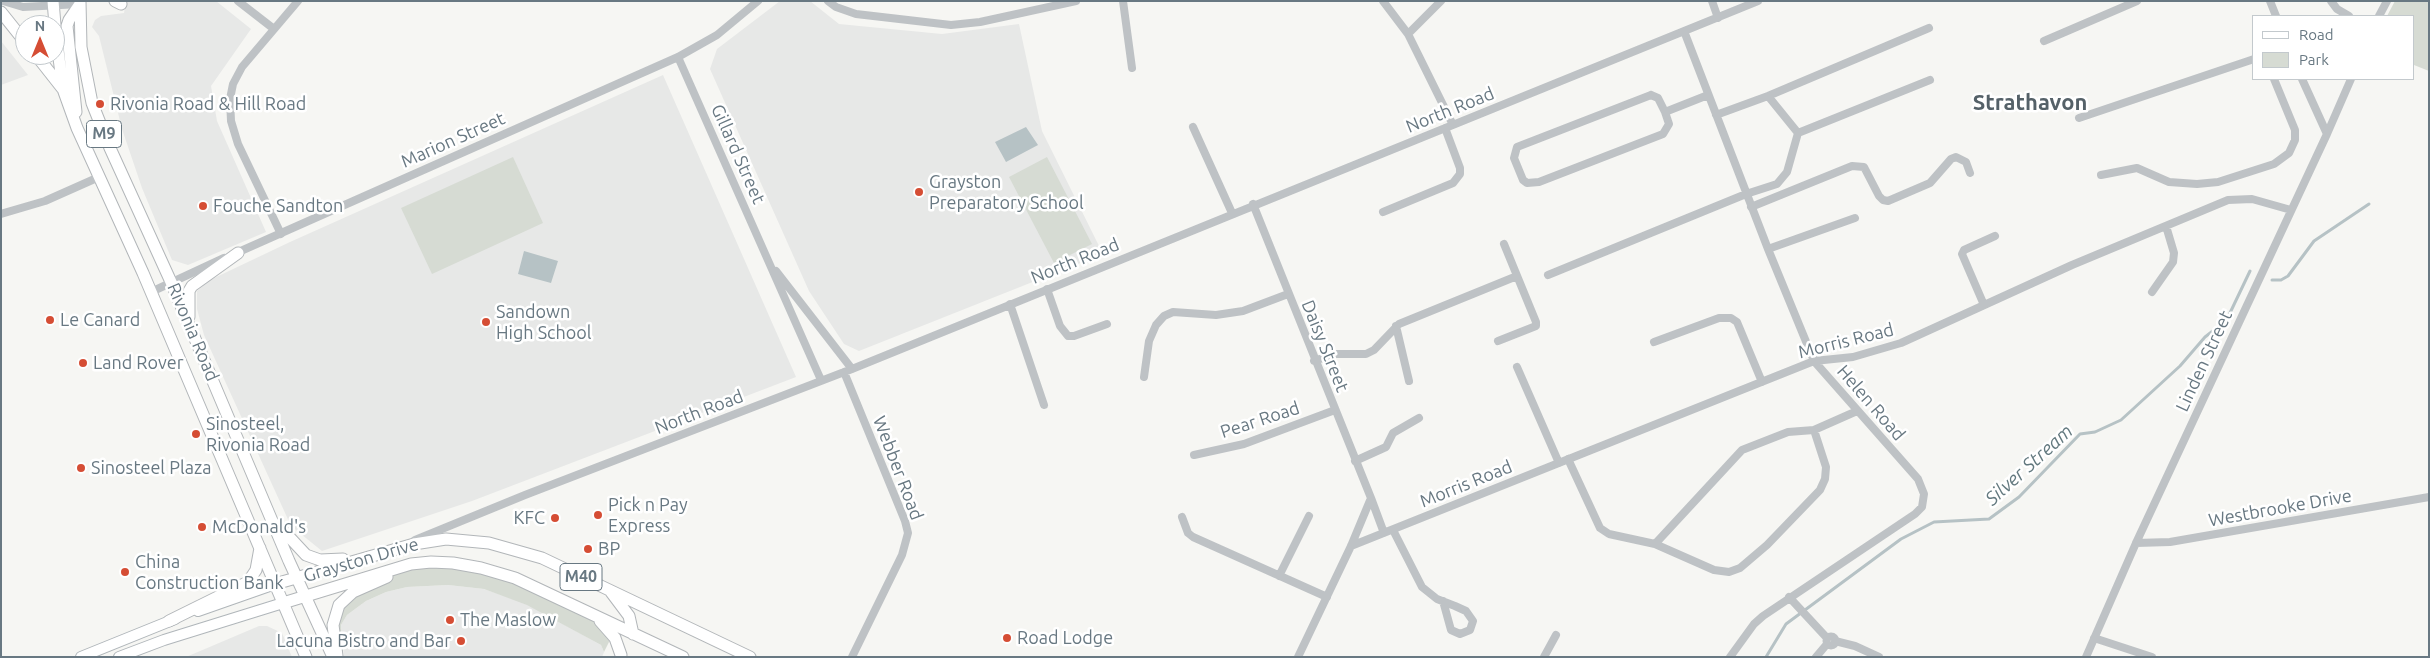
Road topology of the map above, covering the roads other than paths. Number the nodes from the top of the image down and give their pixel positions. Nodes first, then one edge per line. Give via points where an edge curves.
1 (3, 1) edge
2 (238, 1) edge
3 (298, 1) edge
4 (758, 1) edge
5 (828, 1) edge
6 (1076, 1) edge
7 (1124, 1) edge
8 (1383, 1) edge
9 (1441, 1) edge
10 (1712, 1) edge
11 (1758, 1) edge
12 (2137, 1) edge
13 (2270, 1) edge
14 (2331, 1) edge
15 (2387, 1) edge
16 (54, 3) edge
17 (80, 3) edge
18 (1, 12) edge
19 (2276, 15) edge
20 (2347, 15) edge
21 (2380, 15) edge
22 (1718, 18) junction
23 (1929, 28) dead end
24 (274, 29) junction
25 (15, 30) edge
26 (1684, 31) junction
27 (1408, 34) junction
28 (2044, 41) dead end
29 (678, 57) junction
30 (2252, 60) edge
31 (44, 65) edge
32 (60, 65) edge
33 (1132, 68) dead end
34 (1930, 80) dead end
35 (2274, 80) edge
36 (2302, 80) edge
37 (2351, 80) edge
38 (63, 89) junction
39 (1708, 95) junction
40 (1768, 96) junction
41 (1665, 112) junction
42 (1716, 115) junction
43 (2079, 118) dead end
44 (1449, 126) junction
45 (1193, 127) dead end
46 (78, 128) junction
47 (1798, 133) junction
48 (2327, 134) junction
49 (1970, 173) dead end
50 (2101, 175) dead end
51 (99, 177) junction
52 (1746, 194) junction
53 (1253, 204) junction
54 (1751, 207) junction
55 (2291, 210) junction
56 (1383, 212) dead end
57 (1232, 213) junction
58 (1, 214) edge
59 (1855, 218) dead end
60 (2166, 226) junction
61 (281, 234) junction
62 (1995, 236) dead end
63 (1504, 244) dead end
64 (1768, 250) junction
65 (238, 252) junction
66 (770, 264) junction
67 (1548, 274) dead end
68 (1517, 276) junction
69 (171, 282) junction
70 (1046, 289) junction
71 (151, 292) junction
72 (2152, 292) dead end
73 (1288, 294) junction
74 (1010, 304) junction
75 (1984, 305) junction
76 (1107, 324) dead end
77 (189, 325) junction
78 (1396, 326) junction
79 (1498, 341) dead end
80 (1654, 342) dead end
81 (1314, 361) junction
82 (1814, 361) junction
83 (1516, 367) dead end
84 (848, 370) junction
85 (1144, 377) dead end
86 (821, 380) junction
87 (1409, 381) dead end
88 (1762, 382) junction
89 (1044, 405) dead end
90 (1335, 410) junction
91 (1857, 411) junction
92 (1419, 418) dead end
93 (1814, 430) junction
94 (1194, 455) dead end
95 (1568, 460) junction
96 (1355, 461) junction
97 (1559, 463) junction
98 (2429, 497) edge
99 (1371, 498) junction
100 (268, 511) junction
101 (1309, 516) dead end
102 (1182, 517) dead end
103 (1394, 530) junction
104 (1384, 533) junction
105 (2136, 543) junction
106 (1655, 544) junction
107 (402, 546) junction
108 (1351, 546) junction
109 (260, 547) junction
110 (368, 557) junction
111 (421, 562) junction
112 (1279, 576) junction
113 (297, 578) junction
114 (275, 584) junction
115 (610, 590) junction
116 (305, 596) junction
117 (1327, 597) junction
118 (1789, 597) junction
119 (1443, 601) junction
120 (284, 603) junction
121 (591, 613) junction
122 (169, 622) junction
123 (633, 634) junction
124 (1556, 635) dead end
125 (2094, 638) junction
126 (1830, 641) junction
127 (621, 655) dead end
128 (81, 657) edge
129 (119, 657) edge
130 (306, 657) edge
131 (333, 657) edge
132 (337, 657) edge
133 (683, 657) edge
134 (750, 657) edge
135 (852, 657) edge
136 (1298, 657) edge
137 (1544, 657) edge
138 (1730, 657) edge
139 (1816, 657) edge
140 (1879, 657) edge
141 (2086, 657) edge
142 (2152, 657) edge

1 - 16 street via 23,7
2 - 24 street
3 - 24 street
4 - 29 street, Marion Street via 717,35
5 - 6 street via 836,8 856,14 951,25 980,22
7 - 33 street
8 - 27 street
9 - 27 street
10 - 22 street
11 - 22 street, North Road
12 - 28 street
13 - 19 street
14 - 20 street
15 - 21 street
16 - 17 street
17 - 46 main road via 67,26
17 - 69 main road, Rivonia Road / M9 via 81,47 92,103
18 - 25 main road
22 - 26 street, North Road
23 - 40 street
24 - 61 street via 233,84 230,110 238,144
26 - 39 street, Helen Road
26 - 44 street, North Road
27 - 44 street
29 - 61 street, Marion Street
29 - 66 street, Gillard Street
30 - 43 street
31 - 38 main road
32 - 38 main road, Rivonia Road / M9
34 - 47 street
35 - 50 street via 2295,130 2295,140 2290,153 2274,164 2218,182 2197,184 2169,182 2137,168
36 - 48 street
37 - 48 street, Linden Street
38 - 46 main road, Rivonia Road / M9
39 - 41 street
39 - 42 street, Helen Road
40 - 42 street
40 - 47 street
41 - 41 street via 1669,124 1663,134 1539,182 1523,180 1514,158 1517,148 1523,144 1646,96 1658,98
42 - 52 street, Helen Road
44 - 53 street, North Road
44 - 56 street via 1460,174 1453,183
45 - 57 street
46 - 51 main road, Rivonia Road / M9
47 - 52 street via 1783,179
48 - 55 street, Linden Street
49 - 54 street via 1966,162 1951,158 1930,184 1888,201 1879,196 1864,167 1852,166
51 - 58 street via 45,201
51 - 71 main road, Rivonia Road / M9
52 - 54 street, Helen Road
52 - 67 street
53 - 57 street, North Road
53 - 73 street, Daisy Street
54 - 64 street, Helen Road
55 - 60 street, Morris Road via 2252,199 2233,198
55 - 105 street, Linden Street
57 - 70 street, North Road
59 - 64 street
60 - 72 street via 2174,253 2173,262
60 - 75 street, Morris Road
61 - 65 street, Marion Street
62 - 75 street via 1964,250 1962,254
63 - 68 street
64 - 82 street, Helen Road
65 - 69 street, Marion Street
65 - 77 main road via 192,286 188,299
66 - 84 street, Gillard Street
66 - 86 street, Gillard Street
68 - 78 street
68 - 79 street via 1536,318 1536,326
69 - 71 street, Marion Street
69 - 77 main road, Rivonia Road / M9
70 - 74 street, North Road
70 - 76 street via 1060,326 1068,336
71 - 109 main road, Rivonia Road / M9
73 - 81 street, Daisy Street
73 - 85 street via 1243,311 1216,315 1173,312 1164,316 1149,341
74 - 84 street, North Road
74 - 89 street
75 - 82 street, Morris Road via 1892,347 1853,357
77 - 100 main road, Rivonia Road / M9
78 - 81 street via 1374,350 1366,354 1335,354
78 - 87 street
80 - 88 street via 1719,318 1731,318 1737,322
81 - 90 street, Daisy Street
82 - 88 street, Morris Road
82 - 91 street, Helen Road
83 - 97 street
84 - 86 street, North Road
84 - 135 street, Webber Road via 908,533 902,555
86 - 107 street, North Road
88 - 95 street, Morris Road
90 - 94 street, Pear Road via 1244,444
90 - 96 street, Daisy Street
91 - 93 street
91 - 118 street, Helen Road via 1918,479 1924,494 1922,507
92 - 96 street via 1394,433 1386,447
93 - 106 street via 1788,432 1742,450
93 - 106 street via 1826,467 1824,484 1743,566 1734,571 1720,572
95 - 97 street, Morris Road
95 - 106 street via 1600,528 1619,538
96 - 99 street, Daisy Street
97 - 103 street, Morris Road
98 - 105 street, Westbrooke Drive via 2178,541
99 - 104 street, Daisy Street
99 - 108 street
100 - 110 main road via 292,542 308,556 326,560
100 - 113 main road, Rivonia Road / M9
101 - 112 street
102 - 112 street via 1193,537
103 - 104 street, Morris Road
103 - 119 street via 1422,587
104 - 108 street, Morris Road
105 - 125 street, Linden Street
107 - 110 main road, Grayston Drive / M40
107 - 115 main road, Grayston Drive / M40 via 446,540 498,544 542,558
108 - 117 street
109 - 114 main road, Rivonia Road / M9
109 - 122 main road via 256,570 248,582
110 - 113 main road, Grayston Drive / M40
111 - 116 main road, Grayston Drive / M40
111 - 121 main road, Grayston Drive / M40 via 453,563 500,573
111 - 132 main road via 353,592 341,603 333,625
112 - 117 street
113 - 114 main road, Grayston Drive / M40
113 - 116 main road, Rivonia Road / M9
114 - 120 main road, Rivonia Road / M9
114 - 122 main road, Grayston Drive / M40
115 - 123 main road via 629,616
115 - 134 main road, Grayston Drive / M40
116 - 120 main road, Grayston Drive / M40
116 - 131 main road, Rivonia Road / M9
117 - 136 street
118 - 126 street
118 - 138 street, Helen Road via 1754,624
119 - 119 street via 1451,630 1460,634 1470,630 1473,625 1466,611
120 - 129 main road, Grayston Drive / M40
120 - 130 main road, Rivonia Road / M9
121 - 123 main road, Grayston Drive / M40
121 - 127 main road via 615,638
122 - 128 main road, Grayston Drive / M40
123 - 133 main road, Grayston Drive / M40
124 - 137 street
125 - 141 street, Linden Street
125 - 142 street
126 - 139 street
126 - 140 street via 1854,646

